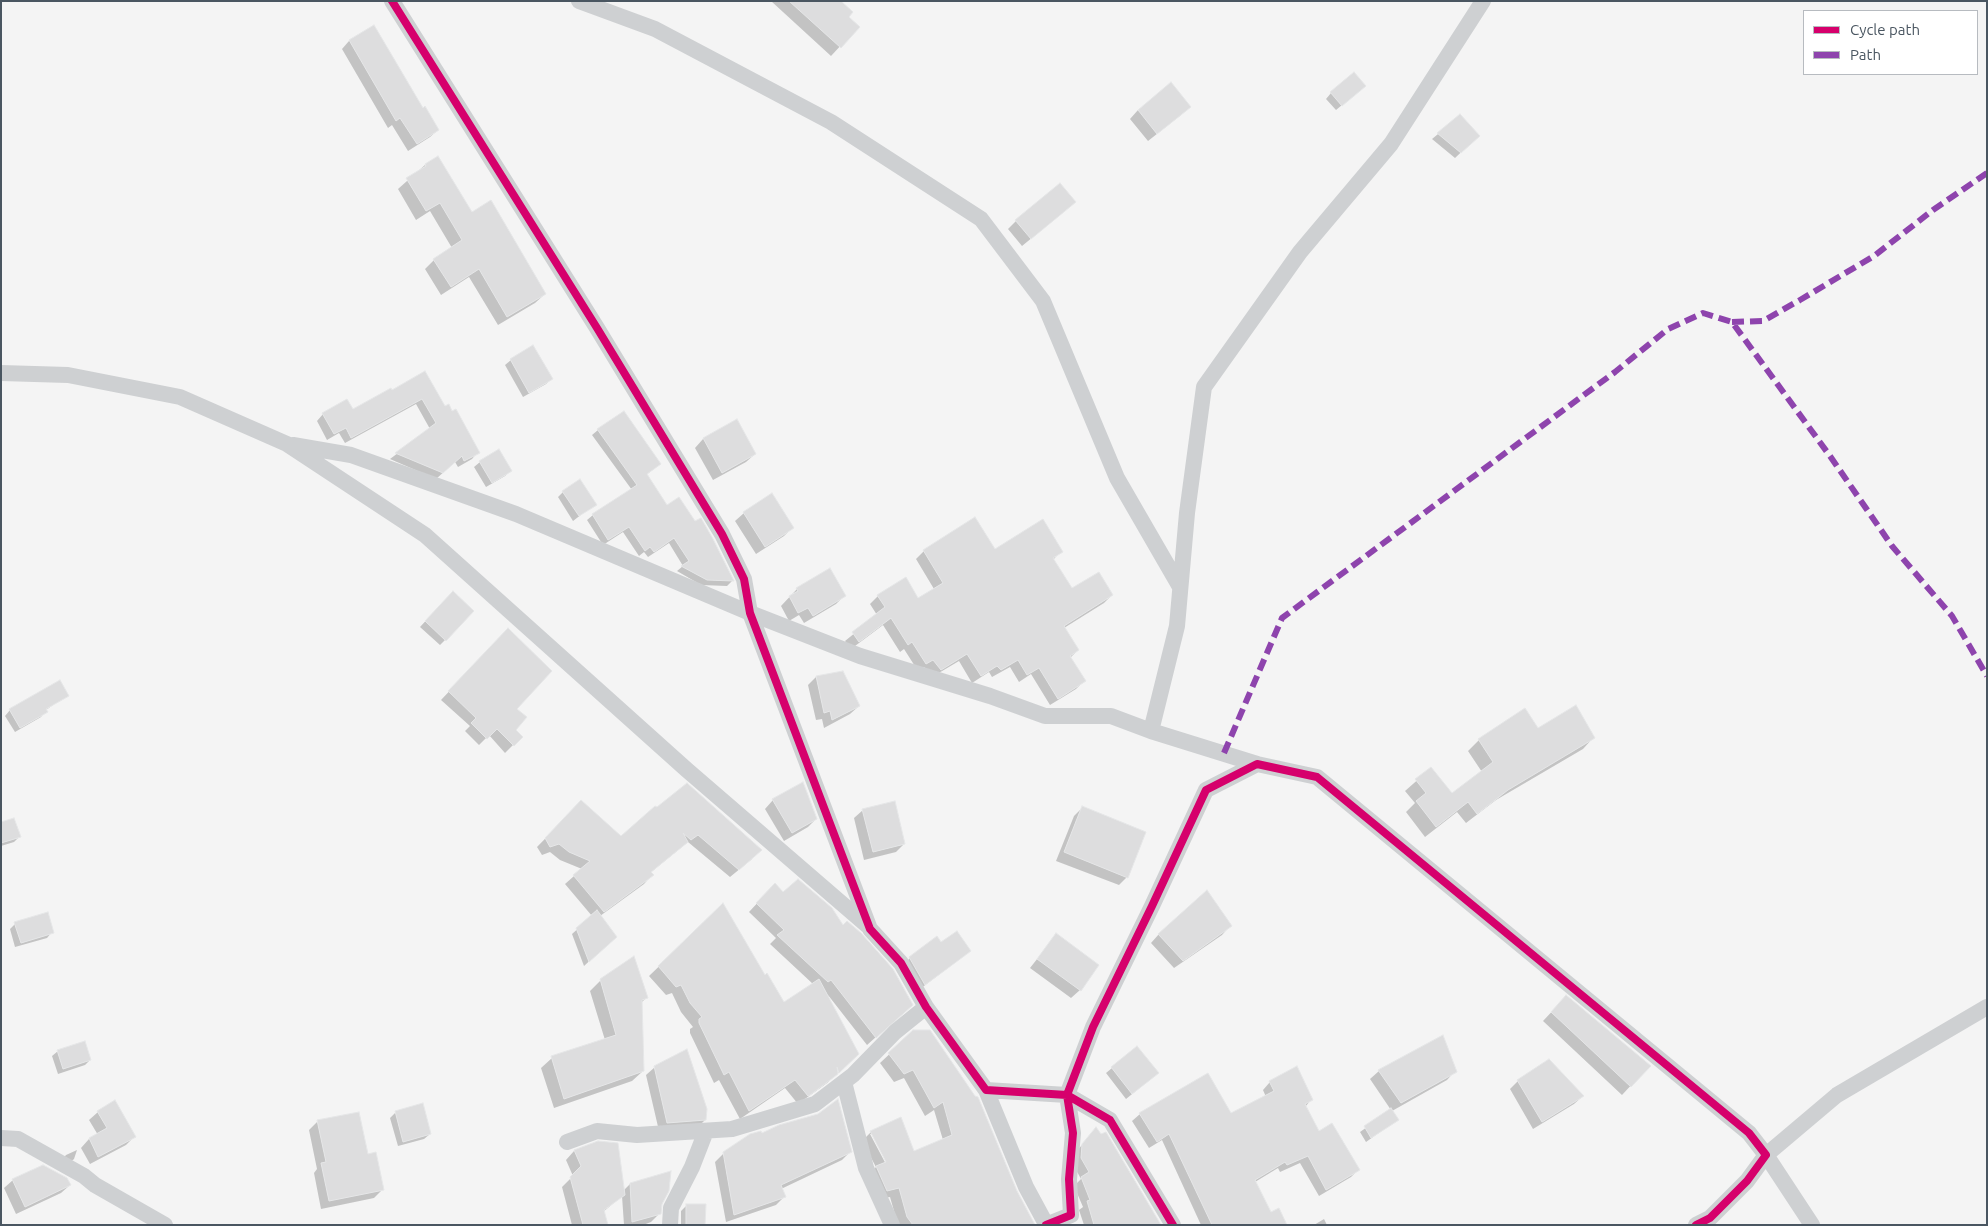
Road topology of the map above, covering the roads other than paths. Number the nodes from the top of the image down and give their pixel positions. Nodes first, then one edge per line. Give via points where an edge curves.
1 (392, 1) edge
2 (578, 1) edge
3 (1483, 1) edge
4 (1, 373) edge
5 (287, 444) junction
6 (1180, 587) junction
7 (750, 613) junction
8 (1151, 731) junction
9 (1257, 764) junction
10 (870, 929) junction
11 (926, 1007) junction
12 (1987, 1007) edge
13 (844, 1082) junction
14 (986, 1090) junction
15 (1067, 1095) junction
16 (706, 1130) junction
17 (1, 1138) edge
18 (567, 1142) dead end
19 (1766, 1155) junction
20 (1046, 1224) edge
21 (165, 1225) edge
22 (670, 1225) edge
23 (892, 1225) edge
24 (1173, 1225) edge
25 (1696, 1225) edge
26 (1812, 1225) edge

1 - 7 street via 722,534 744,579
2 - 6 street via 655,29 831,122 981,219 1043,302 1117,478
3 - 6 street via 1391,144 1300,252 1204,387
4 - 5 street via 68,375 180,397
5 - 7 street via 351,455 516,514
5 - 10 street via 425,535
6 - 8 street via 1177,626
7 - 8 street via 860,656 1045,716 1111,716
7 - 10 street
8 - 9 street
9 - 15 street via 1206,790 1093,1026
9 - 19 street via 1317,777 1749,1133
10 - 11 street via 901,963
11 - 13 street
11 - 14 street
12 - 19 street via 1838,1095
13 - 16 street via 815,1104 732,1129
13 - 23 street via 866,1168
14 - 15 street
14 - 20 street via 1026,1187
15 - 20 street via 1073,1133 1068,1179 1071,1216
15 - 24 street via 1110,1120
16 - 18 street via 637,1135 597,1131
16 - 22 street via 671,1208
17 - 21 street via 18,1139
19 - 25 street via 1747,1181 1710,1218
19 - 26 street

